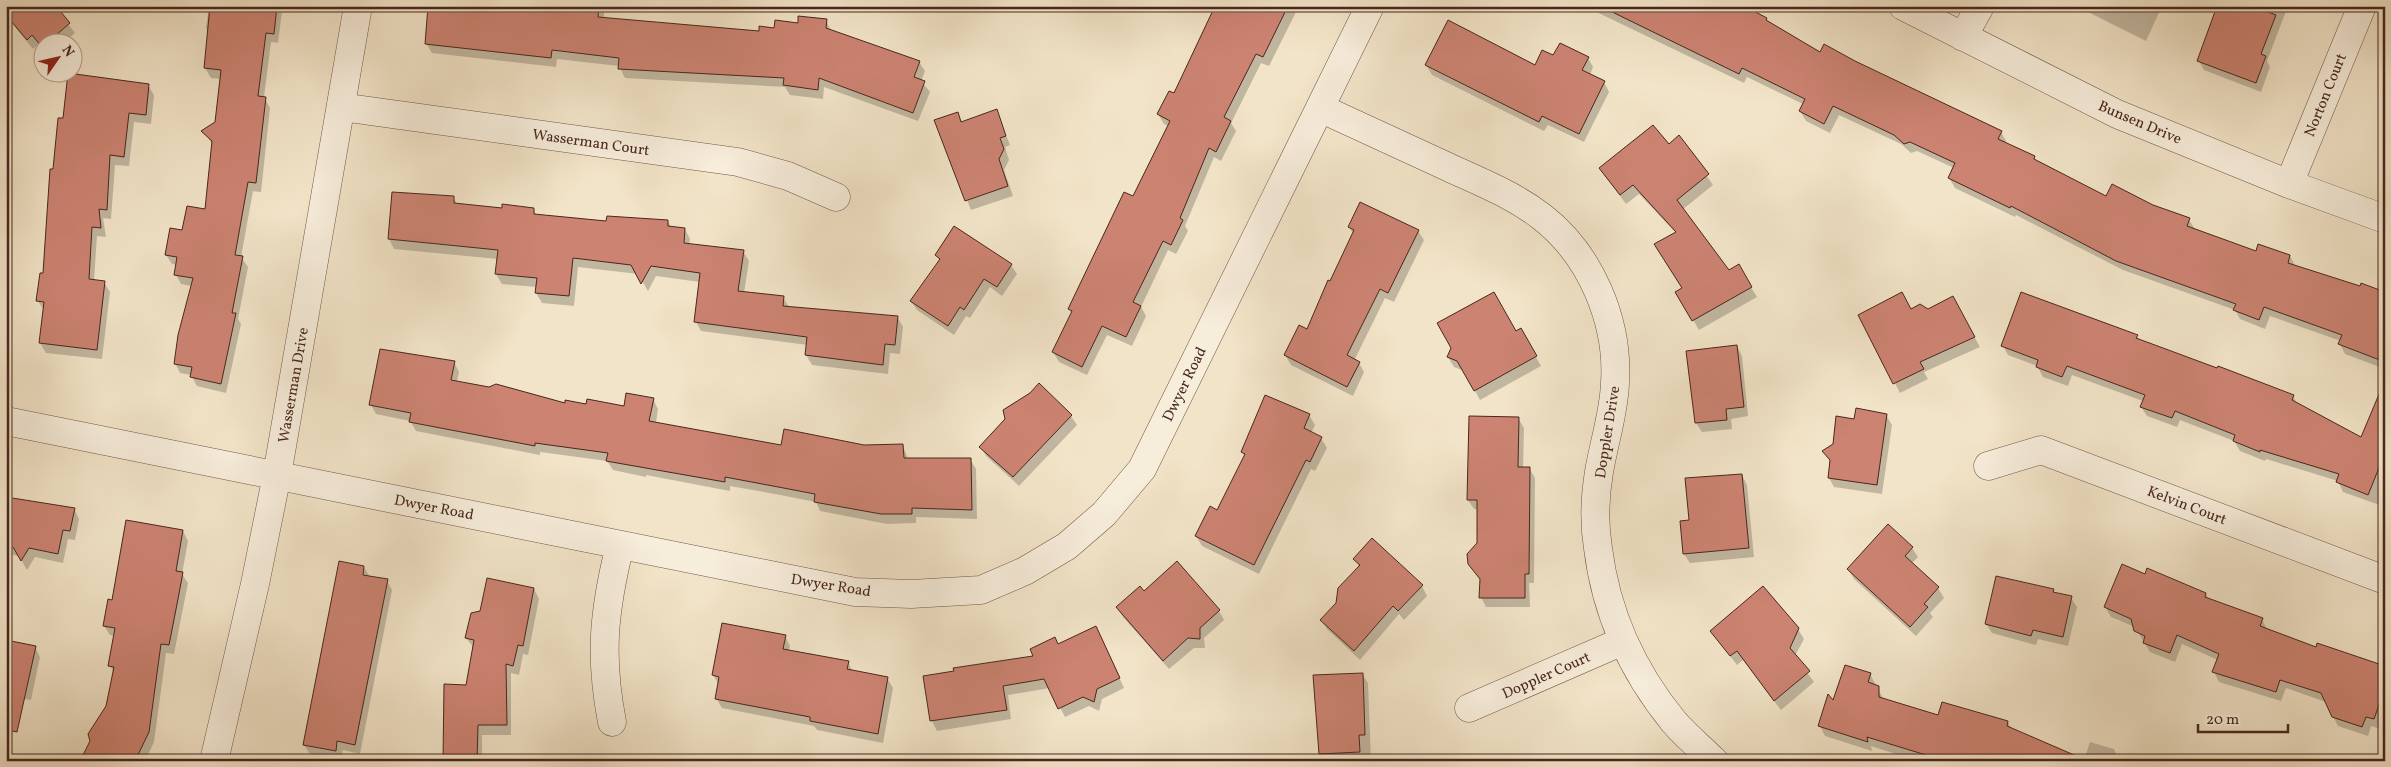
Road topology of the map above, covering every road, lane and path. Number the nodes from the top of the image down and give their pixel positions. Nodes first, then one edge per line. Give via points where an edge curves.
1 (358, 6) edge
2 (1370, 6) edge
3 (1903, 6) edge
4 (1980, 6) edge
5 (2362, 6) edge
6 (1963, 37) junction
7 (341, 107) junction
8 (1320, 108) junction
9 (2289, 184) junction
10 (836, 197) dead end
11 (2385, 219) edge
12 (6, 421) edge
13 (1988, 466) dead end
14 (276, 475) junction
15 (620, 545) junction
16 (2385, 580) edge
17 (1622, 641) junction
18 (1469, 708) dead end
19 (612, 722) dead end
20 (214, 761) edge
21 (1714, 761) edge

1 - 7 street, Wasserman Drive
2 - 8 street, Dwyer Road
3 - 6 street, Bunsen Drive
4 - 6 street
5 - 9 street, Norton Court
6 - 9 street, Bunsen Drive via 2117,114
7 - 10 street, Wasserman Court via 738,162 788,176
7 - 14 street, Wasserman Drive
8 - 15 street, Dwyer Road via 1142,470 1104,514 1067,546 1025,571 981,590 910,594 854,592
8 - 17 street, Doppler Drive via 1505,193 1543,217 1569,244 1590,274 1605,309 1614,345 1616,383 1599,473 1596,510 1606,593
9 - 11 street, Bunsen Drive
12 - 14 street, Dwyer Road
13 - 16 street, Kelvin Court via 2041,450
14 - 15 street, Dwyer Road
14 - 20 street, Wasserman Drive
15 - 19 street via 608,593 604,643 606,693
17 - 18 street, Doppler Court
17 - 21 street, Doppler Drive via 1647,687 1675,724

